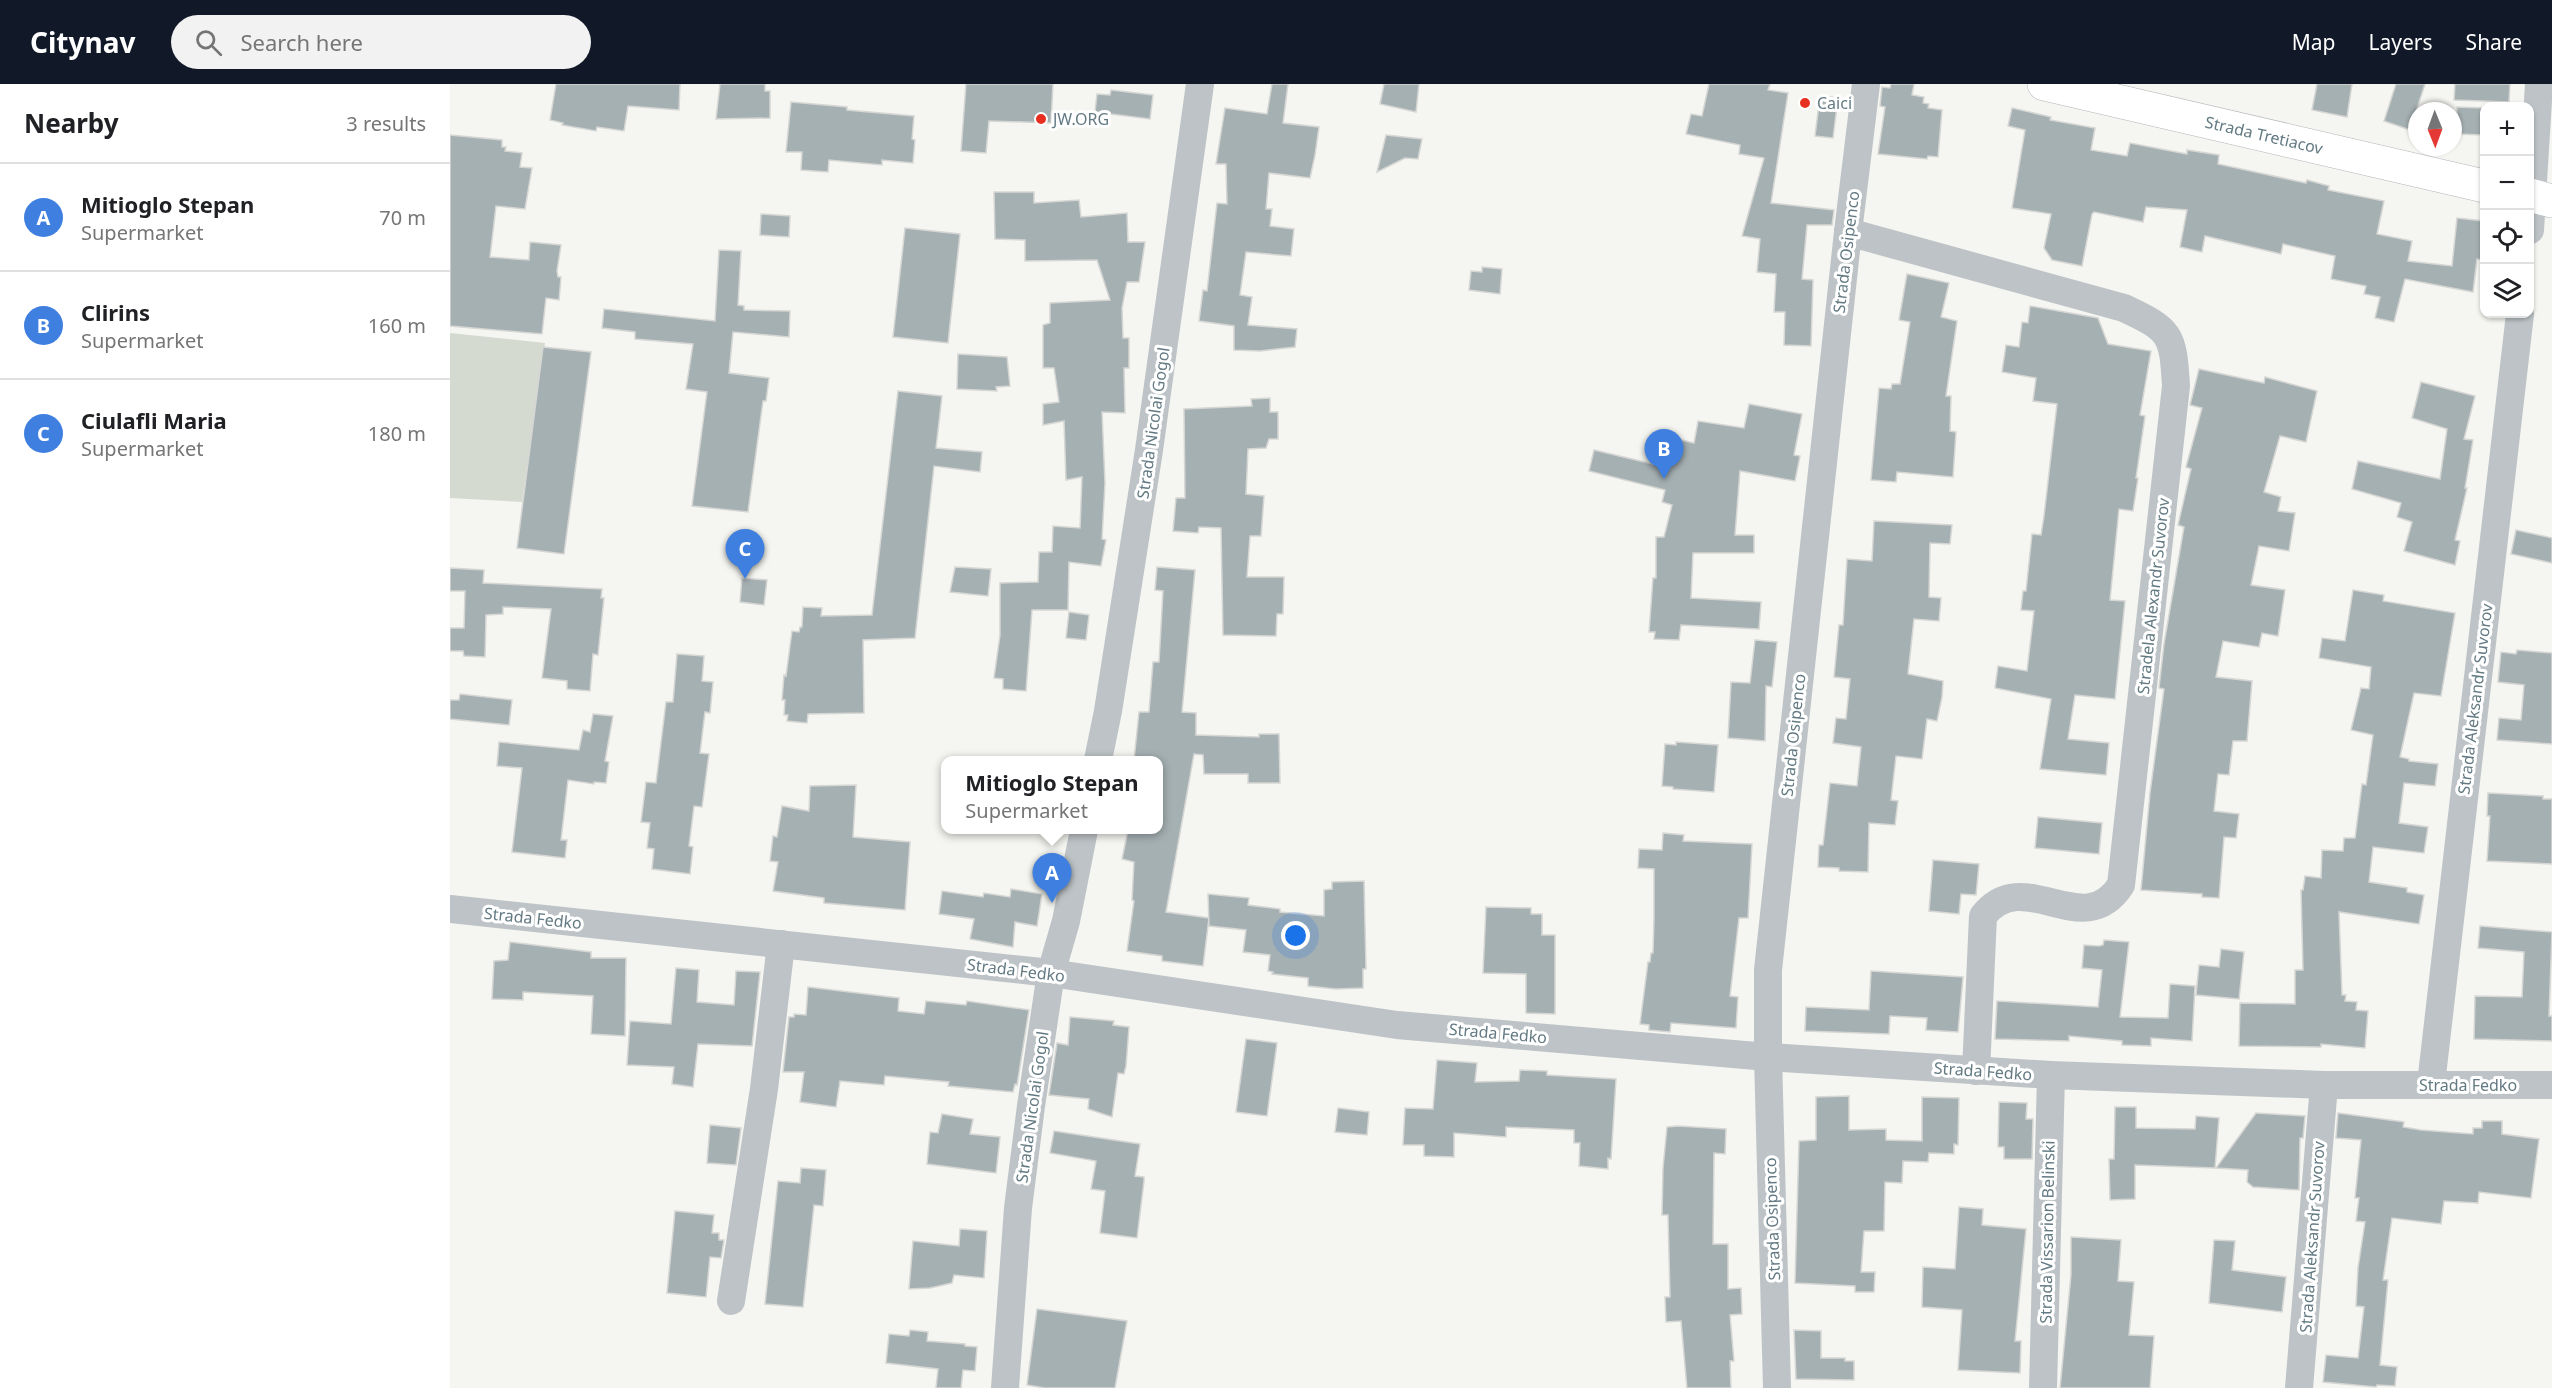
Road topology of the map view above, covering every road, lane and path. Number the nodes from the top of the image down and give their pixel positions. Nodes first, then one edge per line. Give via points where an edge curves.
1 (1200, 84) edge
2 (1866, 84) edge
3 (2044, 84) edge
4 (2539, 84) edge
5 (2480, 185) edge
6 (2538, 197) edge
7 (2534, 212) edge
8 (1848, 232) junction
9 (2520, 318) edge
10 (1099, 756) edge
11 (1083, 834) edge
12 (450, 909) edge
13 (781, 944) junction
14 (1051, 974) junction
15 (1768, 1057) junction
16 (1976, 1071) junction
17 (2051, 1076) junction
18 (2431, 1084) junction
19 (2324, 1085) junction
20 (2552, 1085) edge
21 (731, 1301) dead end
22 (1005, 1388) edge
23 (1777, 1388) edge
24 (2043, 1388) edge
25 (2299, 1388) edge

1 - 10 street, Strada Nicolai Gogol via 1151,439
2 - 8 street, Strada Osipenco
3 - 5 street, Strada Tretiacov
4 - 6 street
6 - 7 street
8 - 15 street, Strada Osipenco via 1769,958
8 - 16 street, Stradela Alexandr Suvorov via 2124,308 2154,322 2169,336 2174,355 2176,386 2121,885 2102,905 2089,908 2022,896 1992,903 1983,916
9 - 18 street, Strada Aleksandr Suvorov
11 - 14 street, Strada Nicolai Gogol
12 - 13 street, Strada Fedko
13 - 14 street, Strada Fedko
13 - 21 street via 764,1089
14 - 15 street, Strada Fedko via 1397,1025
14 - 22 street, Strada Nicolai Gogol via 1018,1208
15 - 16 street, Strada Fedko
15 - 23 street, Strada Osipenco
16 - 17 street, Strada Fedko
17 - 19 street, Strada Fedko
17 - 24 street, Strada Vissarion Belinski
18 - 19 street, Strada Fedko
18 - 20 street, Strada Fedko
19 - 25 street, Strada Aleksandr Suvorov

